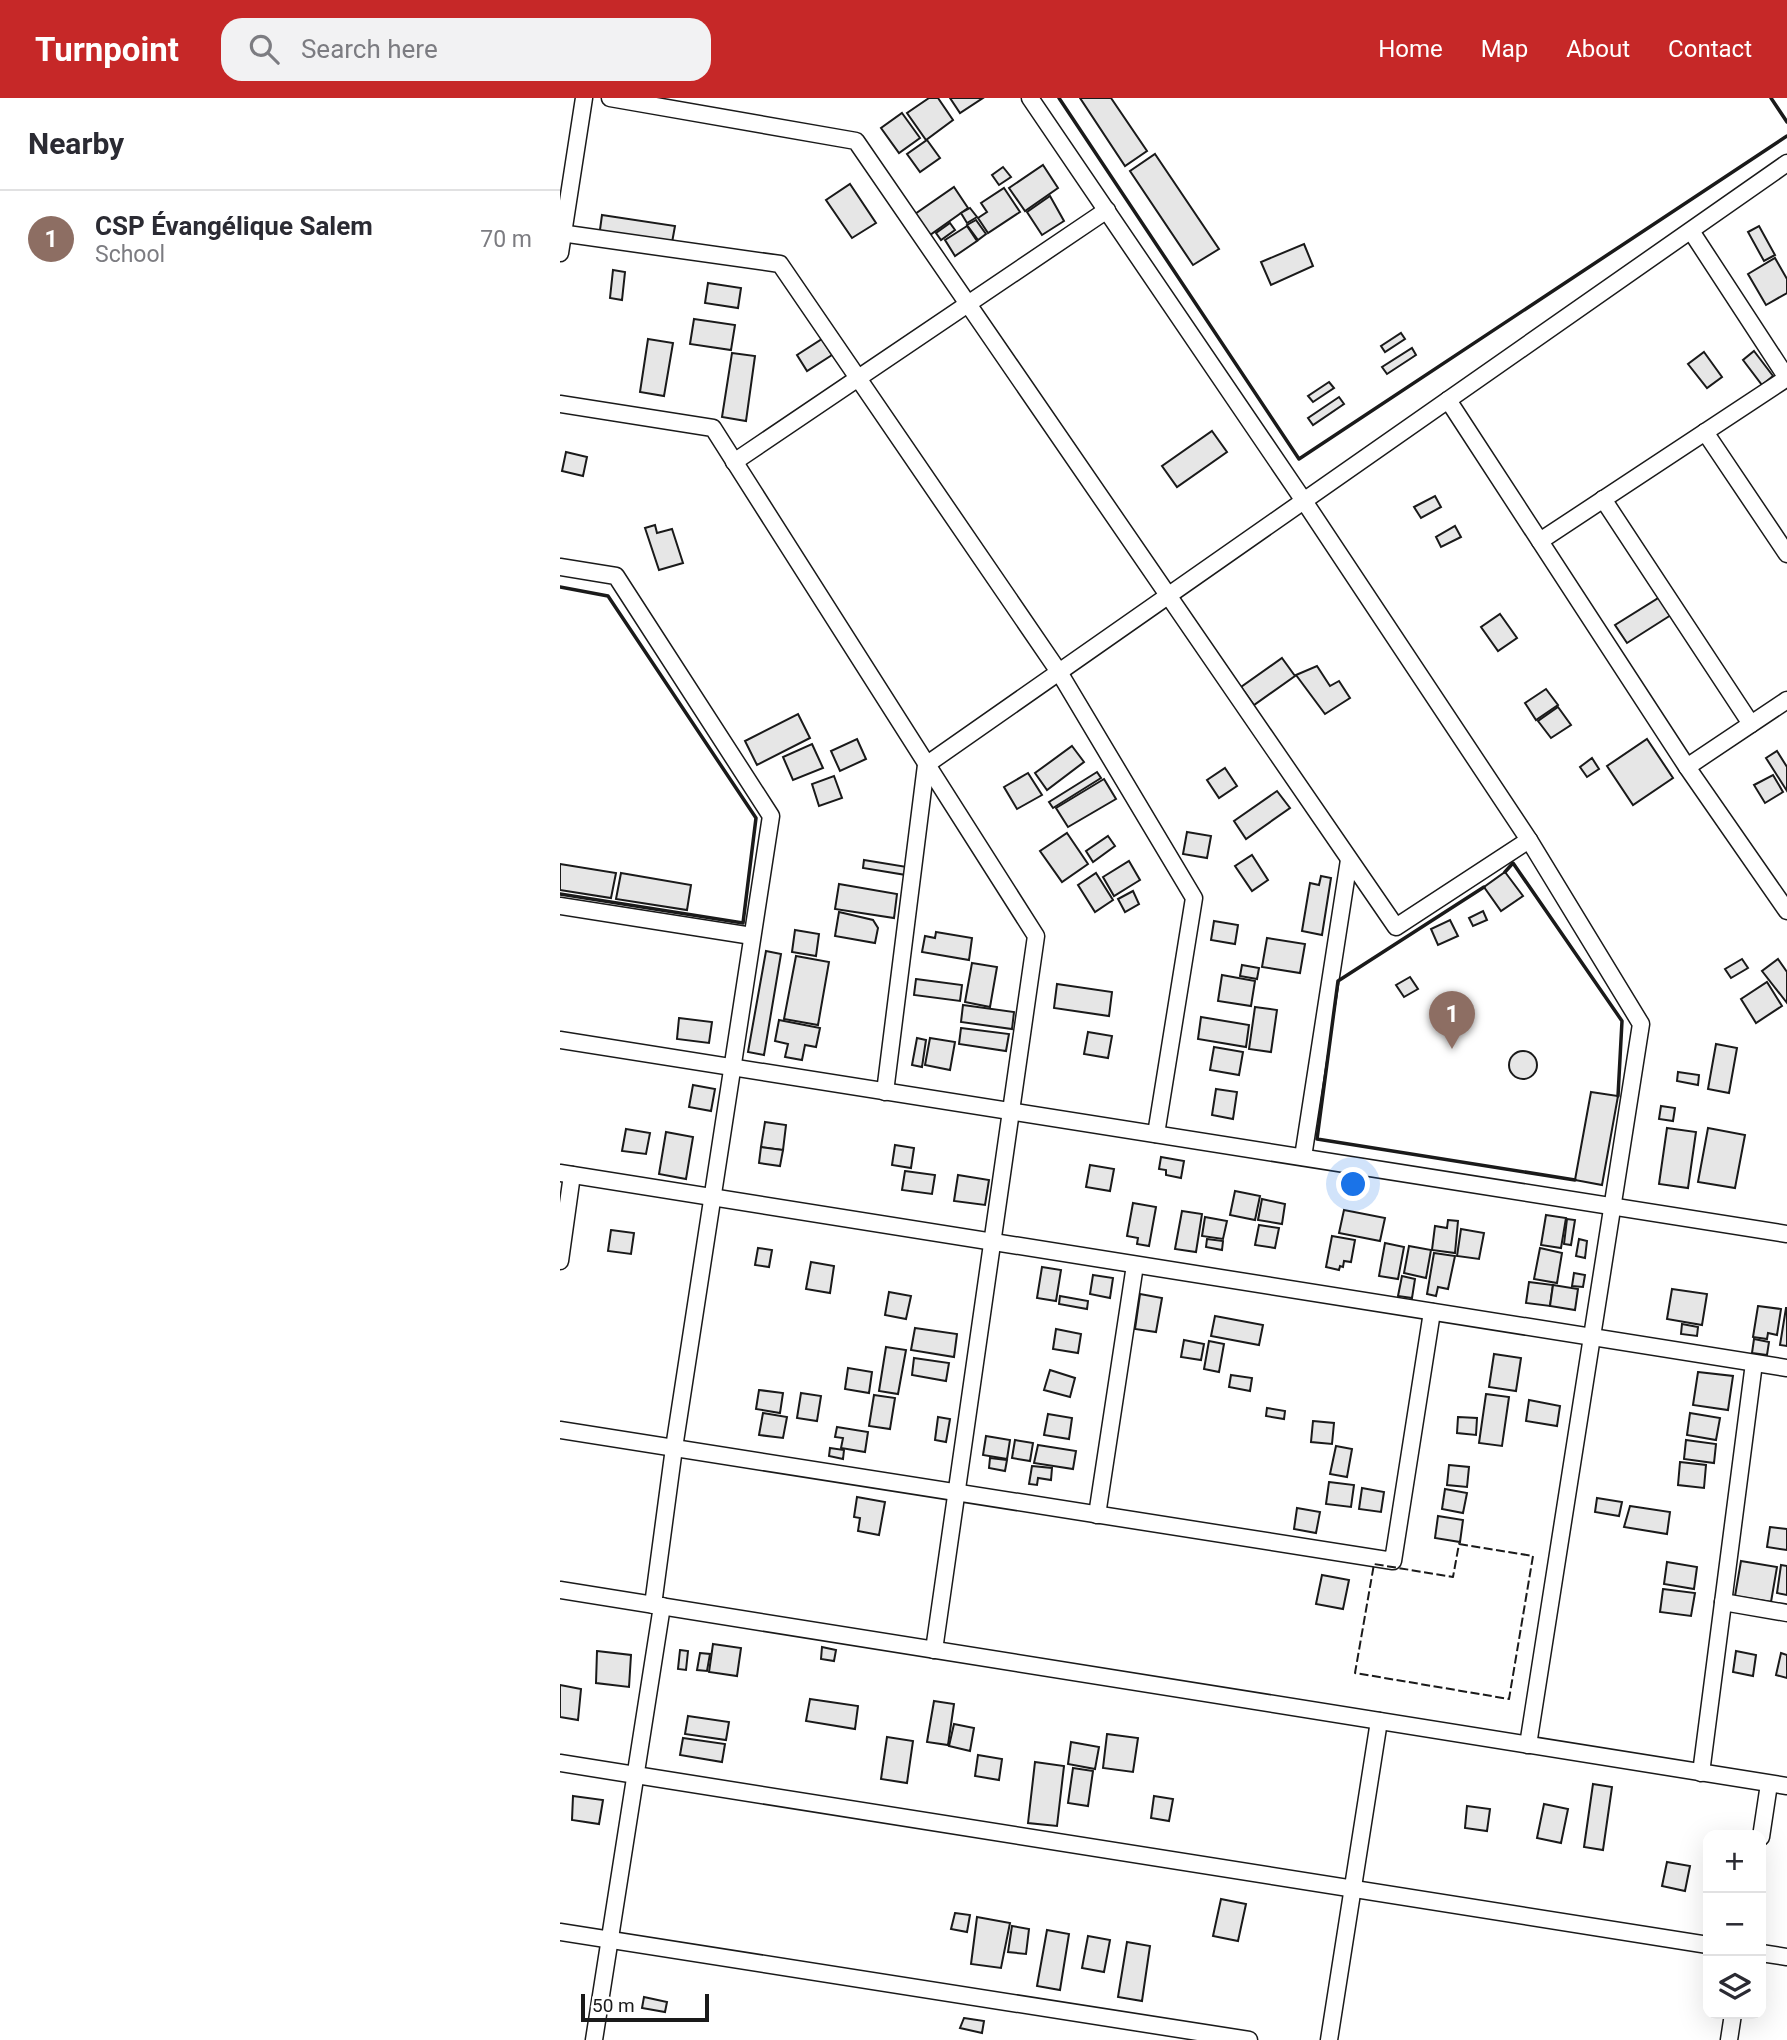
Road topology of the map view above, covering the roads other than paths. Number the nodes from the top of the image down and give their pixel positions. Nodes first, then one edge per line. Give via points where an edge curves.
1 (584, 98) edge
2 (610, 98) edge
3 (1030, 98) edge
4 (1787, 163) edge
5 (1107, 210) junction
6 (1690, 231) junction
7 (561, 234) edge
8 (560, 253) edge
9 (968, 304) junction
10 (858, 378) junction
11 (1787, 378) edge
12 (1448, 400) junction
13 (560, 404) edge
14 (1705, 432) junction
15 (734, 462) junction
16 (1603, 499) junction
17 (1304, 501) junction
18 (1539, 541) junction
19 (1787, 554) edge
20 (560, 567) edge
21 (1169, 595) junction
22 (1059, 672) junction
23 (1787, 700) edge
24 (1751, 724) junction
25 (926, 765) junction
26 (1687, 767) junction
27 (1529, 840) junction
28 (1349, 860) junction
29 (560, 906) edge
30 (1786, 907) edge
31 (752, 936) junction
32 (560, 1040) edge
33 (732, 1068) junction
34 (885, 1092) junction
35 (1011, 1111) junction
36 (1156, 1134) junction
37 (1303, 1157) junction
38 (566, 1174) edge
39 (713, 1197) junction
40 (1612, 1206) junction
41 (1787, 1234) edge
42 (993, 1242) junction
43 (560, 1261) edge
44 (1135, 1265) junction
45 (1432, 1312) junction
46 (1592, 1337) junction
47 (1754, 1363) junction
48 (1787, 1368) edge
49 (560, 1430) edge
50 (674, 1448) junction
51 (957, 1493) junction
52 (1097, 1515) junction
53 (560, 1590) edge
54 (1723, 1602) junction
55 (657, 1605) junction
56 (1787, 1613) edge
57 (934, 1650) junction
58 (1379, 1721) junction
59 (1528, 1745) junction
60 (560, 1763) edge
61 (1701, 1773) junction
62 (635, 1775) junction
63 (1769, 1784) junction
64 (1787, 1786) edge
65 (1762, 1830) edge
66 (1353, 1888) junction
67 (560, 1932) edge
68 (610, 1939) junction
69 (1703, 1944) edge
70 (1766, 1954) edge
71 (1787, 1957) edge
72 (1732, 2019) edge
73 (594, 2040) edge
74 (1248, 2040) edge
75 (1329, 2040) edge
76 (1729, 2040) edge

1 - 7 street
2 - 9 street via 856,141
3 - 5 street
4 - 6 street
5 - 9 street
5 - 17 street
6 - 11 street
6 - 12 street
7 - 8 street
7 - 10 street via 780,264
9 - 10 street
9 - 21 street
10 - 15 street
10 - 22 street
11 - 14 street
12 - 17 street
12 - 18 street
13 - 15 street via 713,428
14 - 16 street
14 - 19 street
15 - 25 street
16 - 18 street
16 - 24 street
17 - 21 street
17 - 27 street
18 - 26 street
20 - 31 street via 616,576 771,816
21 - 22 street
21 - 28 street
22 - 25 street
22 - 36 street via 1194,898
23 - 24 street
24 - 26 street
25 - 34 street
25 - 35 street via 1036,936
26 - 30 street
27 - 28 street via 1395,927
27 - 40 street via 1641,1024
28 - 37 street
29 - 31 street
31 - 33 street
32 - 33 street
33 - 34 street
33 - 39 street
34 - 35 street
35 - 36 street
35 - 42 street
36 - 37 street
37 - 40 street
38 - 39 street
38 - 43 street
39 - 42 street
39 - 50 street
40 - 41 street
40 - 46 street
42 - 44 street
42 - 51 street
44 - 45 street
44 - 52 street
45 - 46 street
45 - 52 street via 1393,1561
46 - 47 street
46 - 59 street
47 - 48 street
47 - 54 street
49 - 50 street
50 - 51 street
50 - 55 street
51 - 52 street
51 - 57 street
53 - 55 street
54 - 56 street
54 - 61 street
55 - 57 street
55 - 62 street
57 - 58 street
58 - 59 street
58 - 66 street
59 - 61 street
60 - 62 street
61 - 63 street
62 - 66 street
62 - 68 street
63 - 64 street
63 - 65 street
66 - 69 street
66 - 75 street
67 - 68 street
68 - 73 street
68 - 74 street
70 - 71 street
72 - 76 street

